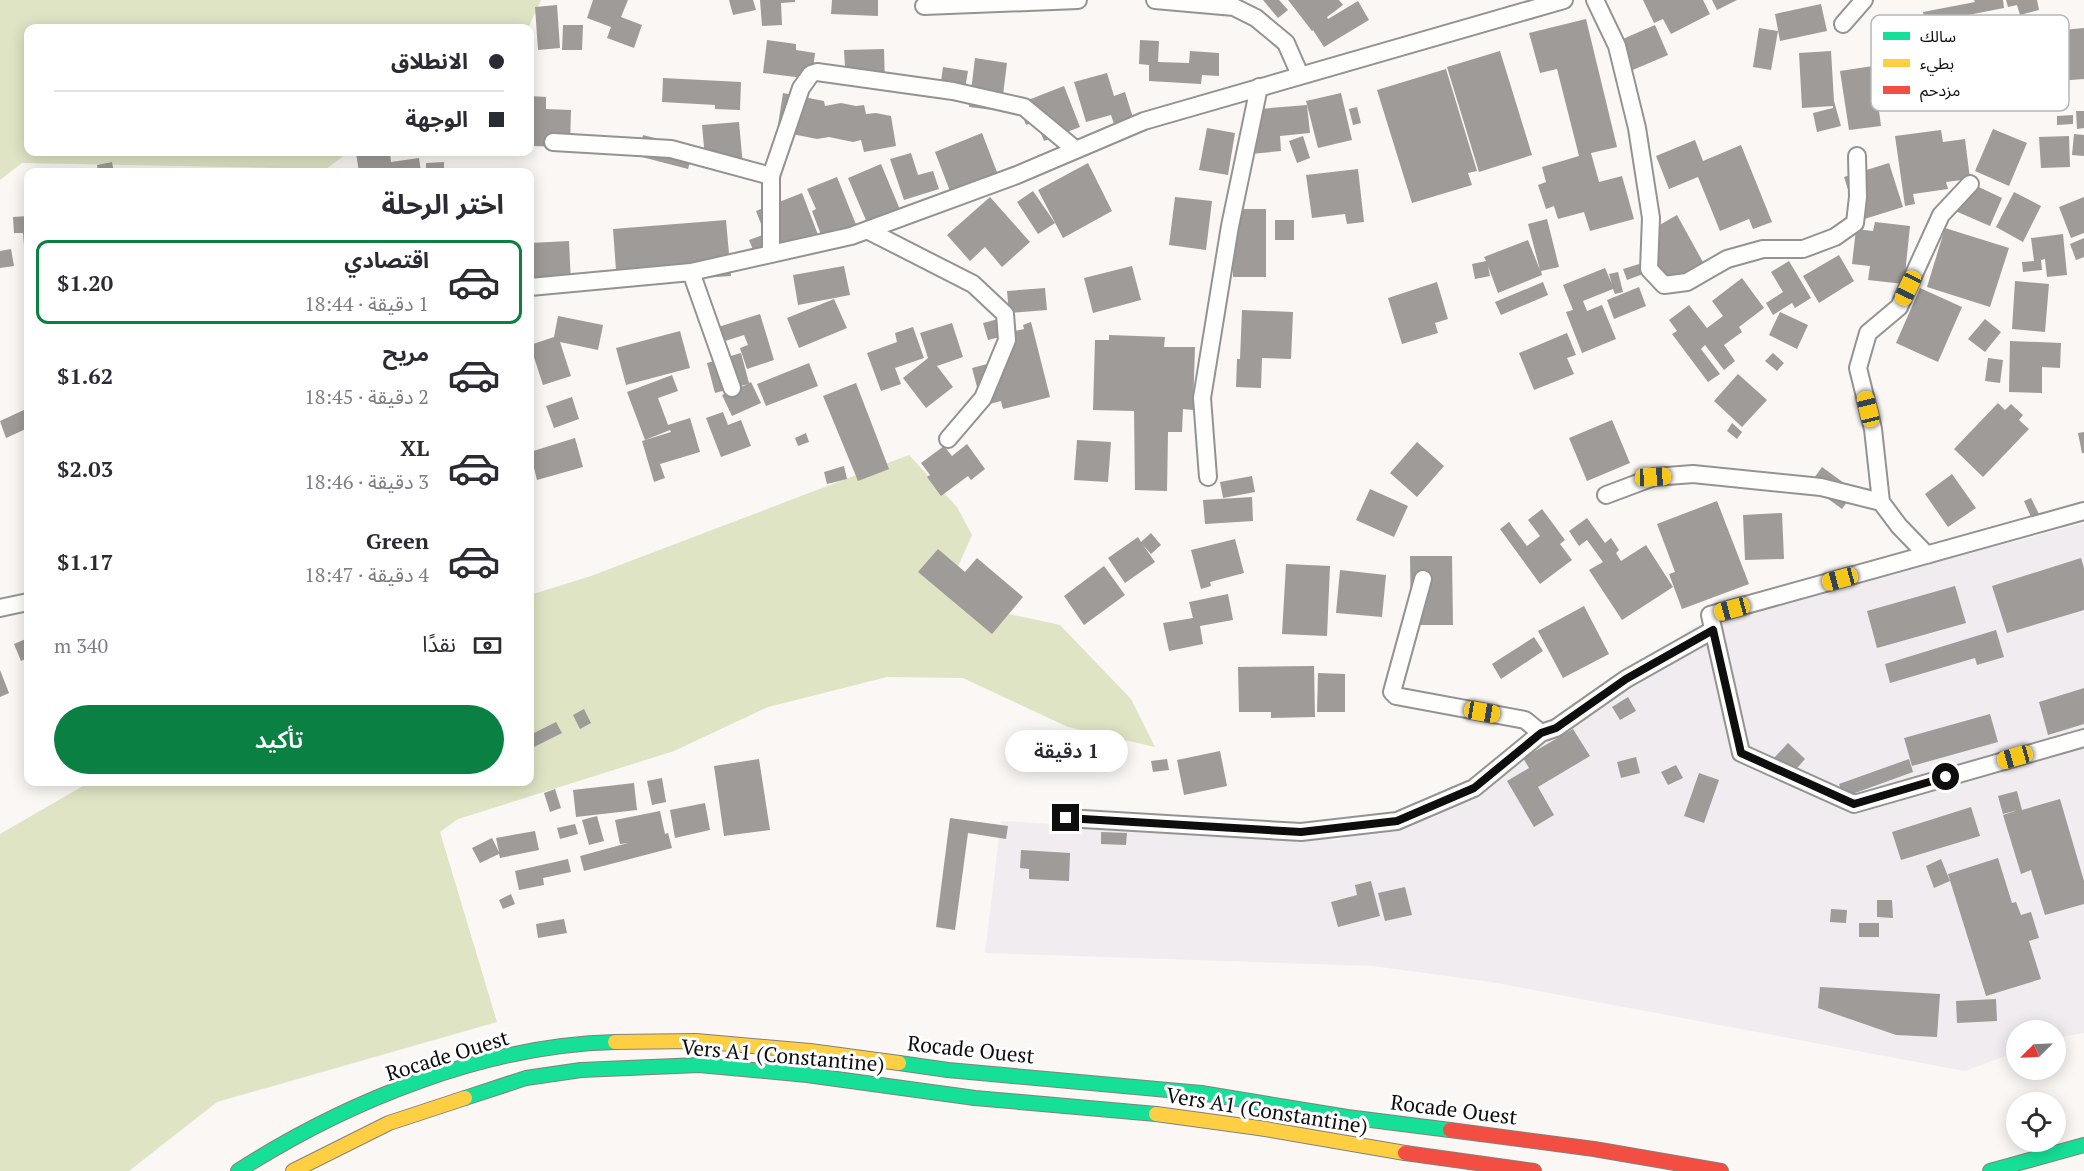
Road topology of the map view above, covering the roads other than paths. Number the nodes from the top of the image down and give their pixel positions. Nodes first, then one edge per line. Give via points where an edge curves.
1 (1078, 0) edge
2 (1155, 0) edge
3 (1564, 0) edge
4 (1595, 0) edge
5 (1864, 0) edge
6 (1537, 3) edge
7 (924, 6) dead end
8 (1844, 24) dead end
9 (1300, 75) junction
10 (1259, 87) junction
11 (553, 142) dead end
12 (1076, 150) junction
13 (1857, 156) dead end
14 (771, 176) junction
15 (1970, 184) dead end
16 (867, 230) junction
17 (771, 254) junction
18 (691, 272) junction
19 (534, 286) edge
20 (732, 388) dead end
21 (948, 439) dead end
22 (1208, 477) dead end
23 (1606, 495) dead end
24 (1881, 502) junction
25 (2084, 511) edge
26 (1927, 555) junction
27 (1423, 579) dead end
28 (24, 603) edge
29 (0, 608) edge
30 (1713, 630) junction
31 (1541, 733) junction
32 (2084, 738) edge
33 (1066, 818) dead end
34 (2084, 1145) edge
35 (238, 1171) edge
36 (293, 1171) edge
37 (1534, 1171) edge
38 (1721, 1171) edge
39 (1990, 1171) edge

1 - 7 street
2 - 9 street via 1234,7 1256,18 1286,43
3 - 6 street
4 - 13 street via 1617,46 1637,128 1651,218 1649,269 1664,285 1687,282 1728,260 1763,249 1803,249 1836,237 1855,223
5 - 8 street
6 - 9 street
9 - 10 street
10 - 12 street via 1144,121
10 - 22 street via 1230,226 1202,398
11 - 14 street via 671,149
12 - 14 street via 1024,107 953,91 817,72 801,88
12 - 16 street
14 - 17 street
15 - 24 street via 1941,215 1899,307 1868,333 1858,368 1873,429
16 - 17 street
16 - 21 street via 973,284 1005,314 1007,340 983,398
17 - 18 street
18 - 19 street
18 - 20 street
23 - 24 street via 1653,477 1693,474 1821,488
24 - 26 street
25 - 26 street
26 - 30 street via 1710,615
27 - 31 street via 1392,692 1396,696 1525,720
28 - 29 street
30 - 31 street via 1626,679 1556,728
30 - 32 street via 1741,753 1854,804
31 - 33 street via 1474,788 1397,821 1301,832
34 - 39 highway
35 - 38 highway, Rocade Ouest via 347,1111 472,1064 586,1043 696,1041 810,1051 948,1070 1201,1093
36 - 37 highway, Vers A1 (Constantine) via 389,1123 526,1078 581,1070 699,1065 975,1098 1130,1110

